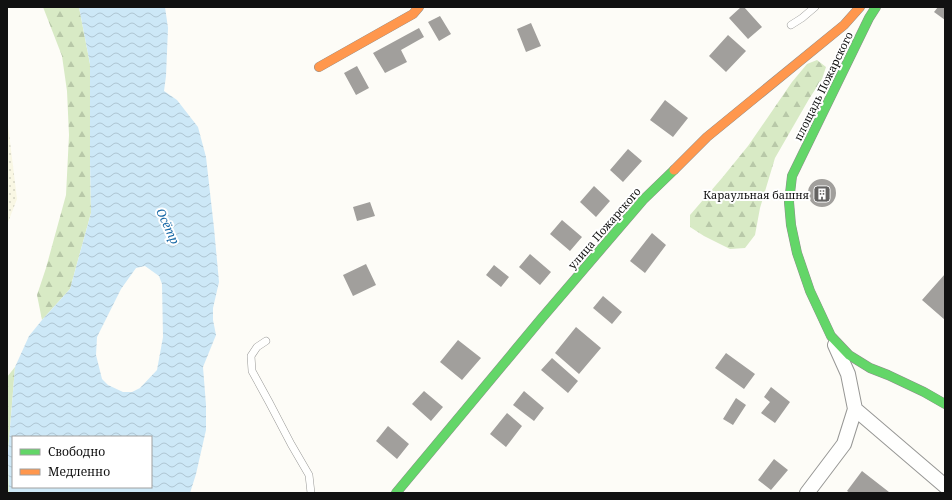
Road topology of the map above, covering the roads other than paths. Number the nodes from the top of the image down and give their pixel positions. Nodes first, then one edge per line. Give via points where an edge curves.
1 (419, 7) edge
2 (815, 7) edge
3 (860, 7) edge
4 (876, 7) edge
5 (791, 25) dead end
6 (319, 67) dead end
7 (831, 336) junction
8 (266, 341) dead end
9 (945, 404) edge
10 (855, 409) junction
11 (945, 486) edge
12 (311, 493) edge
13 (396, 493) edge
14 (807, 493) edge

1 - 6 street via 413,14
2 - 5 lane
3 - 13 street, улица Пожарского via 844,25 707,136 643,200
4 - 7 street, площадь Пожарского via 792,176 789,202 797,253 810,291
7 - 9 street via 870,368 888,374
7 - 10 street via 848,374
8 - 12 lane via 256,347 251,356 252,371 309,475
10 - 11 street
10 - 14 street via 844,444

